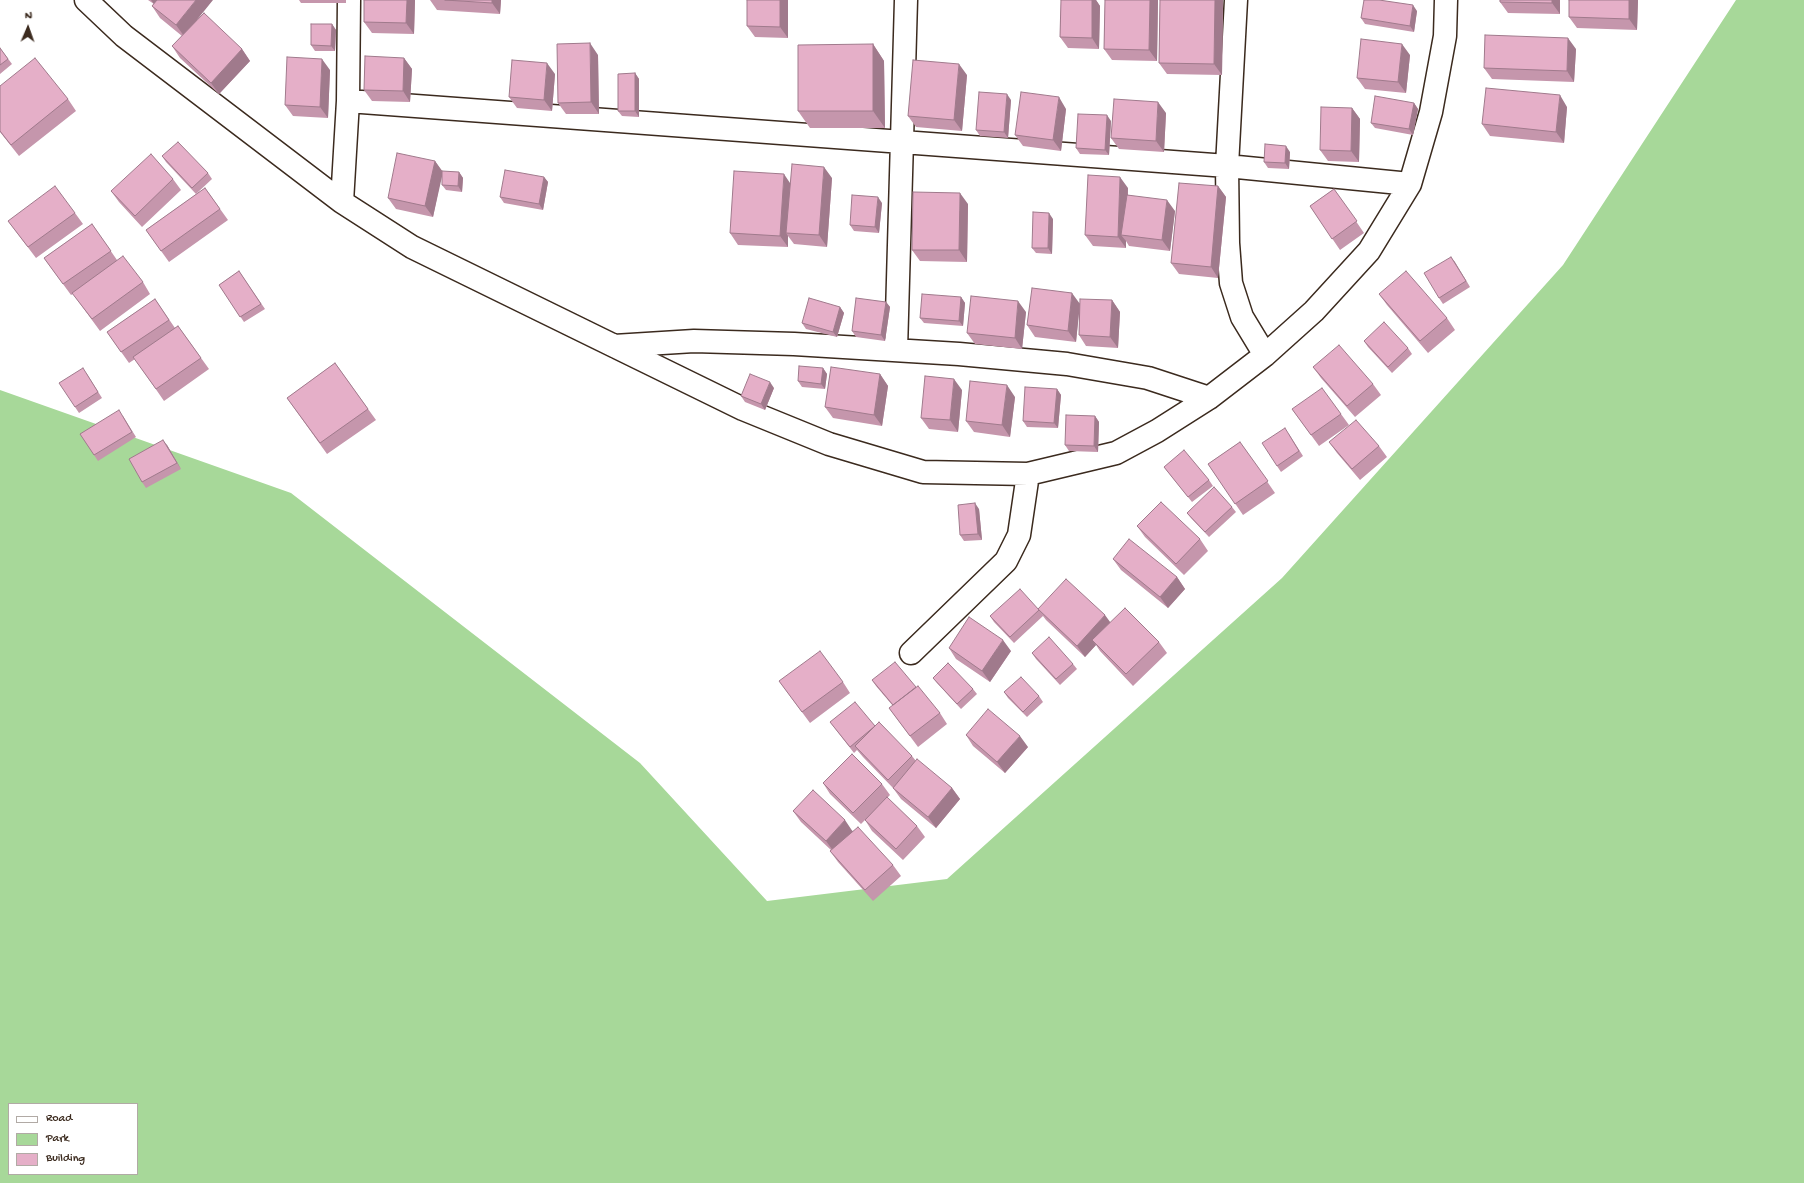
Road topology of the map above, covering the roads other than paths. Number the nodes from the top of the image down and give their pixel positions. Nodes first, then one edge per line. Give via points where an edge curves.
1 (86, 0) edge
2 (349, 0) edge
3 (906, 0) edge
4 (1236, 0) edge
5 (1446, 0) edge
6 (348, 100) junction
7 (903, 142) junction
8 (1228, 166) junction
9 (1410, 184) junction
10 (342, 202) junction
11 (612, 346) junction
12 (896, 350) junction
13 (1265, 355) junction
14 (1209, 398) junction
15 (1028, 474) junction
16 (911, 653) dead end

1 - 10 street via 124,36
2 - 6 street
3 - 7 street
4 - 8 street
5 - 9 street via 1445,36 1430,112
6 - 7 street
6 - 10 street
7 - 8 street
7 - 12 street
8 - 9 street
8 - 13 street via 1231,283 1242,317
9 - 13 street via 1369,251 1314,311
10 - 11 street via 412,247
11 - 12 street via 694,341
11 - 15 street via 743,409 829,444 923,472
12 - 14 street via 1067,364 1148,378
13 - 14 street
14 - 15 street via 1157,431 1116,452
15 - 16 street via 1018,535 1006,561

